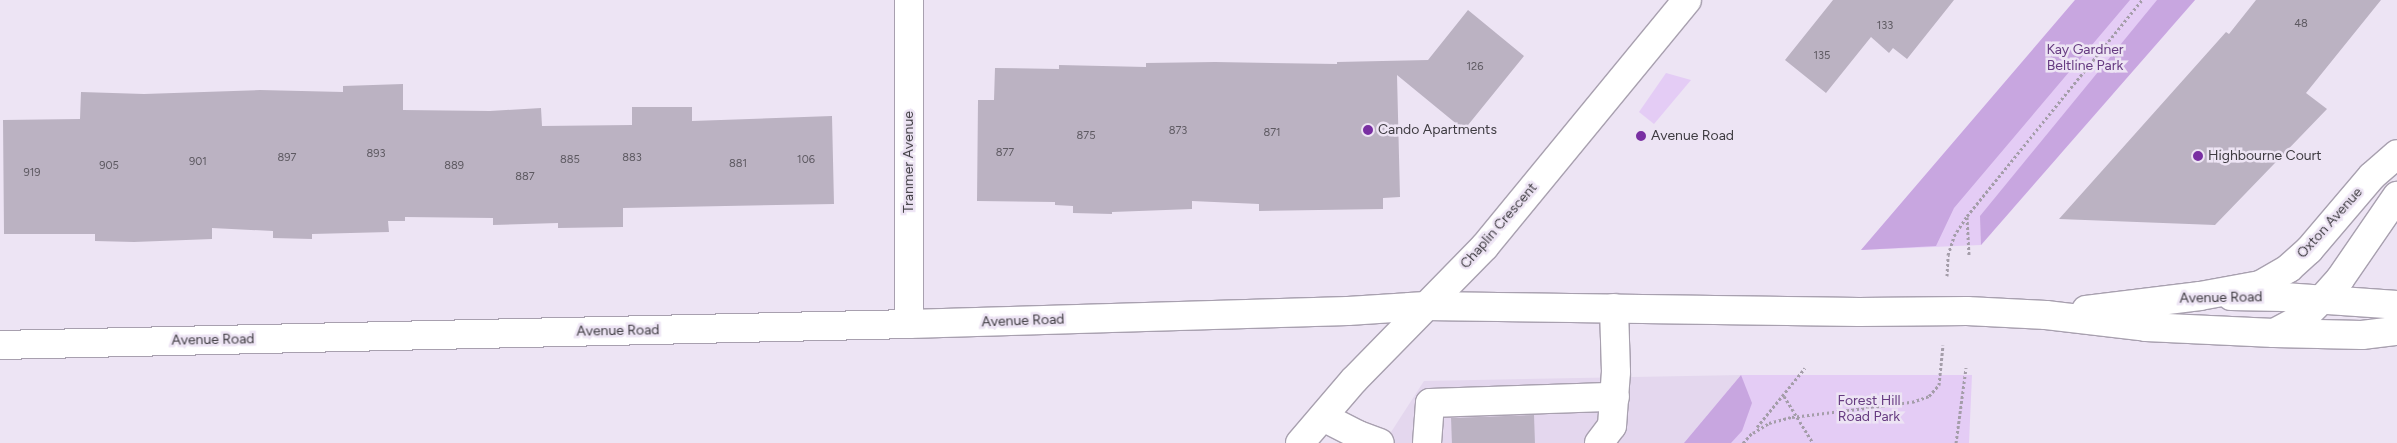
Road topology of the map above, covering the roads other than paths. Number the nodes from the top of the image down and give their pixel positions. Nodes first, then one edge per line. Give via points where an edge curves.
1 (909, 0) edge
2 (1687, 0) edge
3 (2397, 154) edge
4 (2397, 196) edge
5 (2200, 296) junction
6 (2322, 299) junction
7 (2397, 305) edge
8 (1426, 306) junction
9 (1614, 308) junction
10 (2046, 315) junction
11 (909, 324) junction
12 (2397, 331) edge
13 (2274, 333) junction
14 (0, 345) edge
15 (1615, 397) junction
16 (1323, 416) junction
17 (1300, 443) edge
18 (1380, 443) edge
19 (1427, 443) edge
20 (1599, 443) edge

1 - 11 main road, Tranmer Avenue
2 - 8 main road, Chaplin Crescent via 1485,246
3 - 5 main road, Oxton Avenue via 2372,176 2310,250 2289,268 2260,285
4 - 6 main road via 2340,279
5 - 6 main road, Avenue Road
5 - 10 main road, Avenue Road
6 - 7 main road, Avenue Road
6 - 13 main road via 2304,316
8 - 9 main road, Avenue Road
8 - 11 main road, Avenue Road
8 - 16 main road, Chaplin Crescent
9 - 10 main road, Avenue Road via 1860,312 1945,310
9 - 15 main road
10 - 13 main road, Avenue Road via 2146,327
11 - 14 main road, Avenue Road
12 - 13 main road, Avenue Road
15 - 19 main road via 1430,403
15 - 20 main road via 1612,426
16 - 17 main road, Chaplin Crescent
16 - 18 main road

